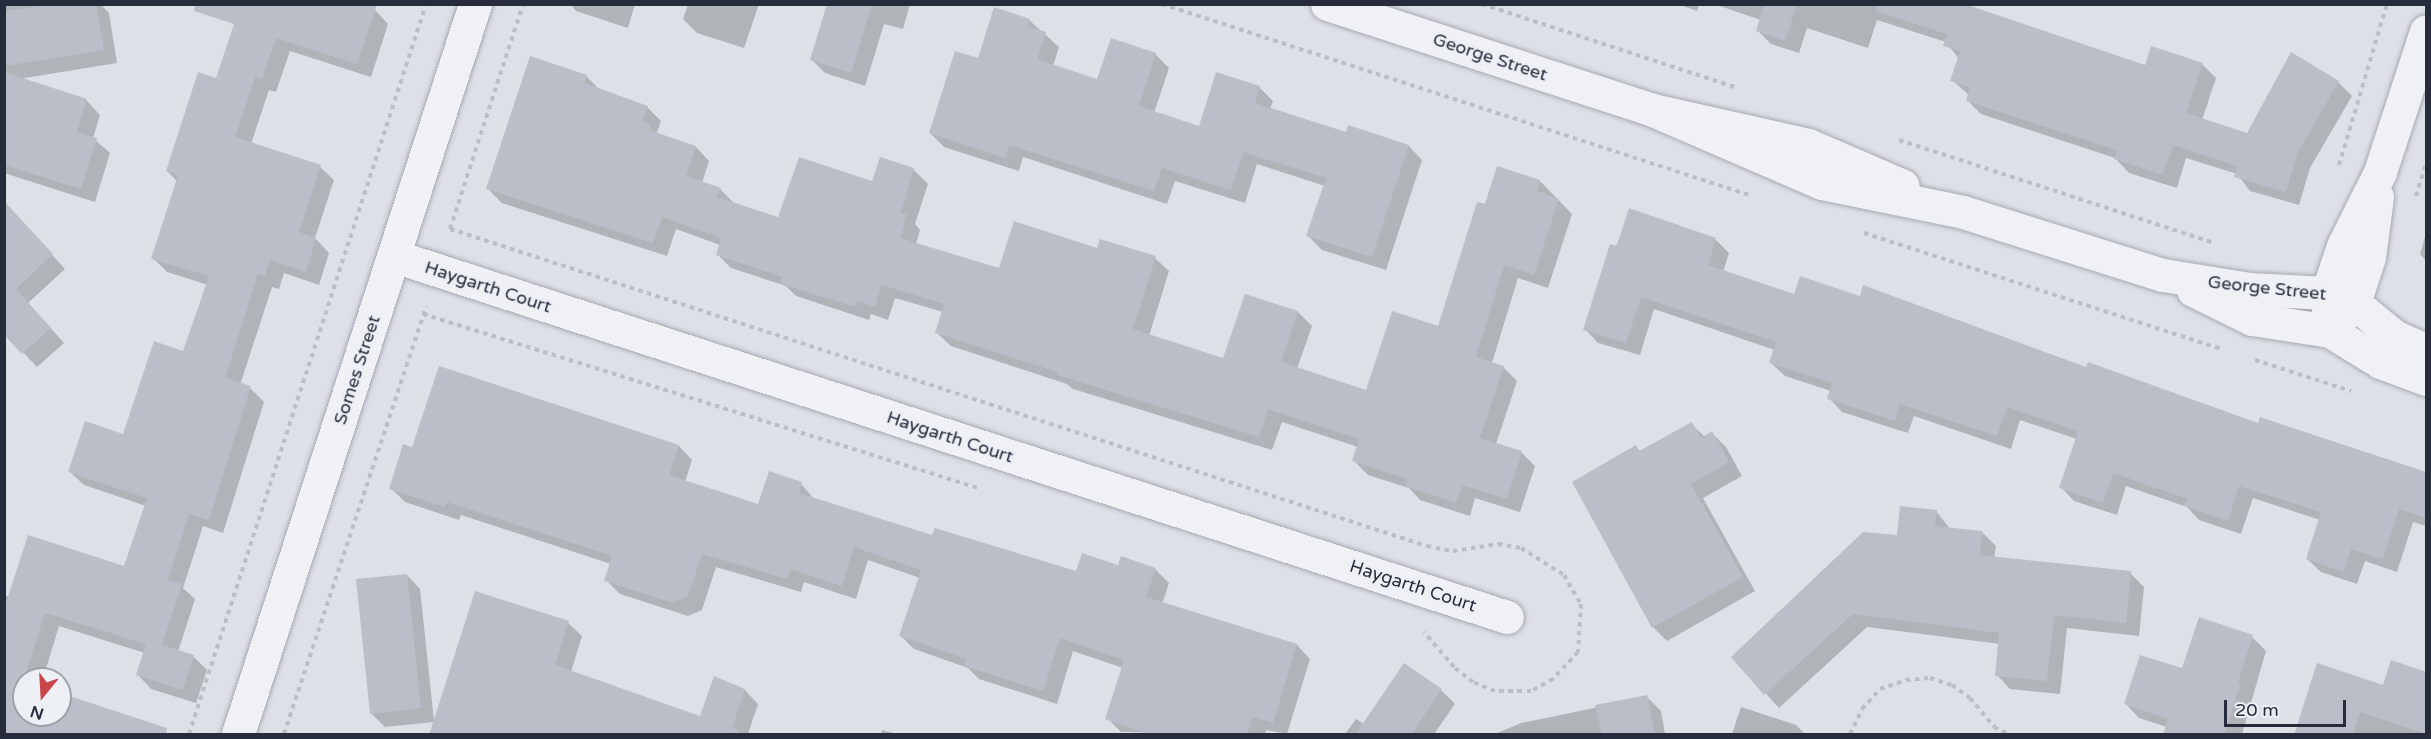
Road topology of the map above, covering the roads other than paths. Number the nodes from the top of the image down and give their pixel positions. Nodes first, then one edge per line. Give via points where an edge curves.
1 (475, 4) edge
2 (1327, 4) edge
3 (2427, 31) edge
4 (394, 256) junction
5 (2163, 275) junction
6 (2341, 298) junction
7 (2330, 331) junction
8 (2427, 350) edge
9 (2427, 379) edge
10 (1507, 617) dead end
11 (238, 735) edge

1 - 4 street, Somes Street
2 - 5 street, George Street via 1653,110 1798,175 1963,212
3 - 6 street via 2380,172 2343,246
4 - 10 street, Haygarth Court
4 - 11 street, Somes Street
5 - 6 street, George Street
5 - 7 street, George Street via 2252,320
6 - 7 street
6 - 8 street via 2394,336
7 - 9 street, George Street via 2380,362

